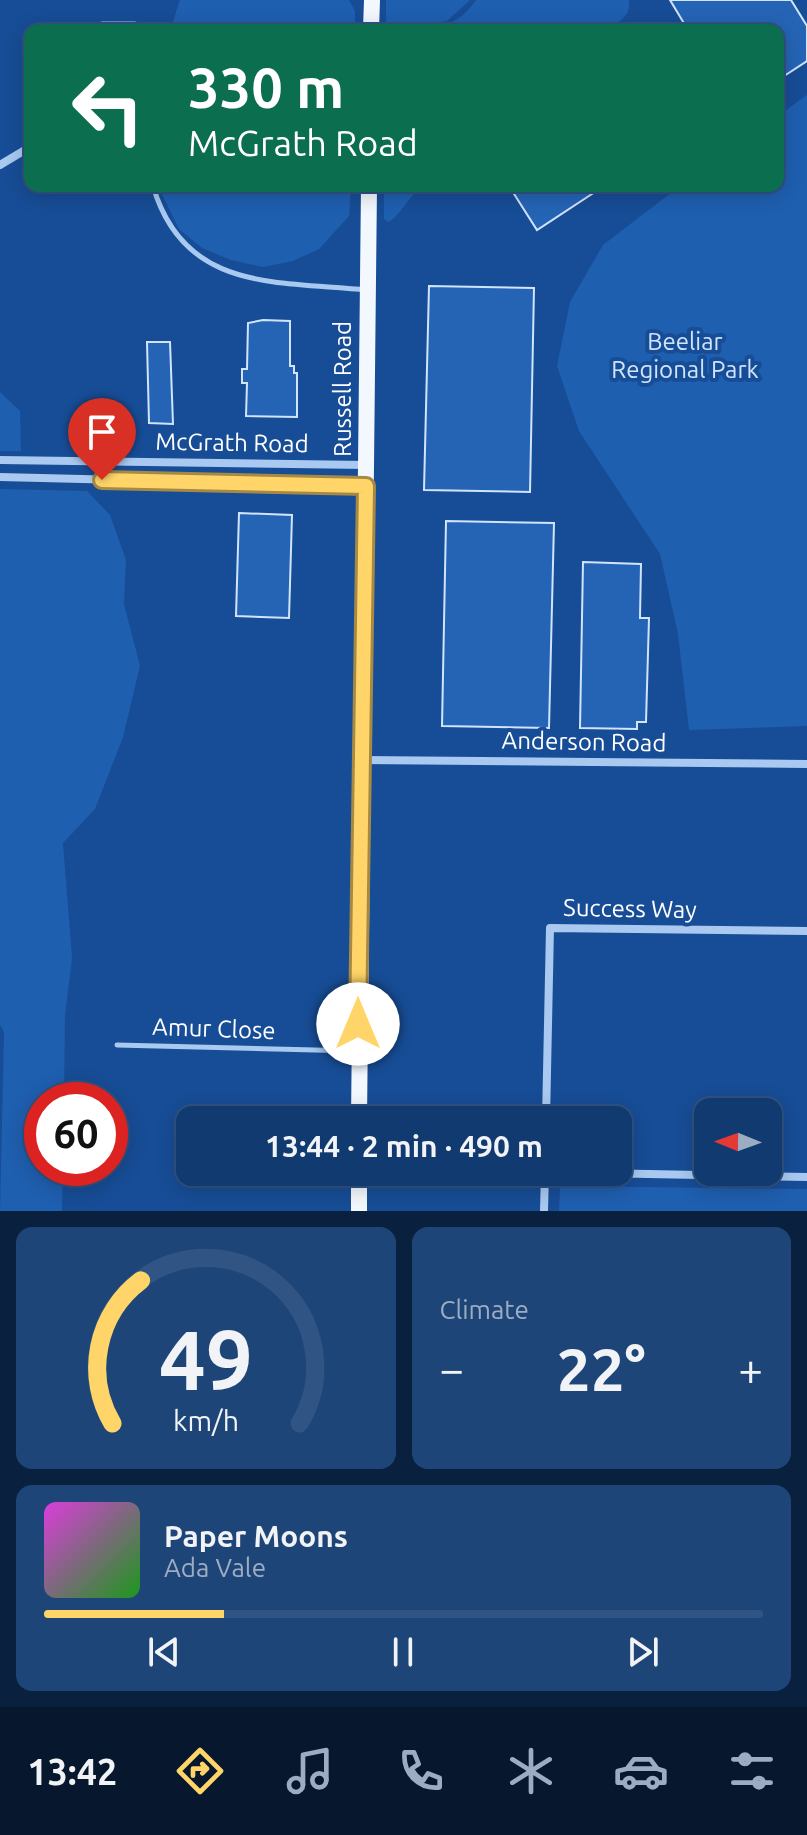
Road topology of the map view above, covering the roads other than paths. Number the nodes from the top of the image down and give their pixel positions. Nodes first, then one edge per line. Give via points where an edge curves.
1 (372, 0) edge
2 (102, 24) dead end
3 (135, 24) edge
4 (371, 24) edge
5 (24, 151) edge
6 (0, 165) edge
7 (156, 192) edge
8 (369, 192) edge
9 (368, 290) junction
10 (0, 460) edge
11 (366, 465) junction
12 (0, 477) edge
13 (366, 486) junction
14 (360, 760) junction
15 (807, 764) edge
16 (807, 931) edge
17 (117, 1045) dead end
18 (358, 1051) junction
19 (359, 1106) edge
20 (546, 1106) edge
21 (632, 1174) edge
22 (807, 1177) edge
23 (359, 1186) edge
24 (545, 1186) edge
25 (359, 1211) edge
26 (544, 1211) edge

1 - 4 main road
2 - 3 lane
5 - 6 street
7 - 9 lane via 172,228 204,262 226,273
8 - 9 main road, Russell Road
9 - 11 main road, Russell Road
10 - 11 street, McGrath Road
11 - 13 main road, Russell Road
12 - 13 street, McGrath Road
13 - 14 main road, Russell Road
14 - 15 street, Anderson Road
14 - 18 main road, Russell Road
16 - 20 street, Success Way via 550,928
17 - 18 lane, Amur Close
18 - 19 main road, Russell Road
21 - 22 street
23 - 25 main road
24 - 26 street

